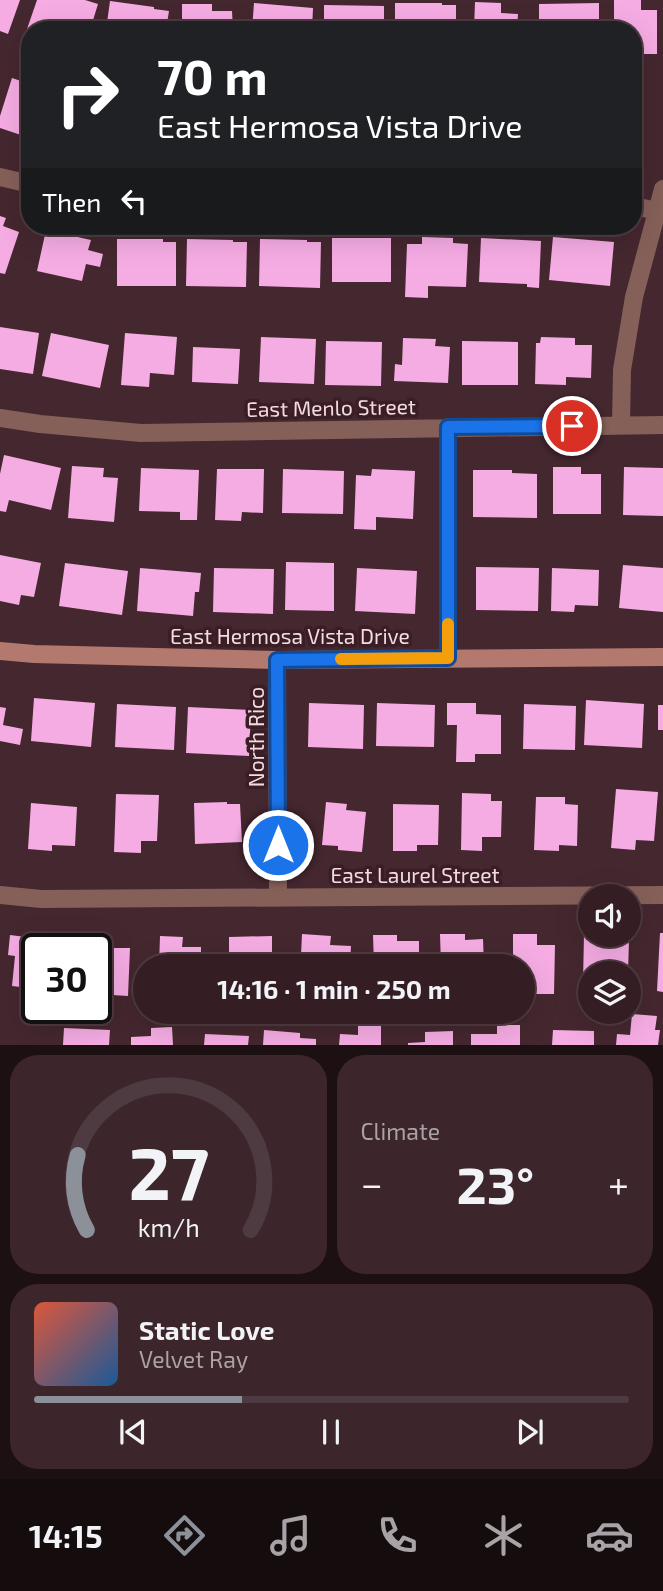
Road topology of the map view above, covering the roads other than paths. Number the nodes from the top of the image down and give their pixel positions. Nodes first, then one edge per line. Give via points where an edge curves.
1 (0, 177) edge
2 (21, 182) edge
3 (663, 189) edge
4 (642, 208) edge
5 (657, 211) junction
6 (0, 418) edge
7 (621, 425) junction
8 (663, 425) edge
9 (448, 427) junction
10 (0, 650) edge
11 (663, 657) edge
12 (448, 658) junction
13 (277, 660) junction
14 (0, 895) edge
15 (663, 895) edge
16 (278, 898) junction

1 - 2 street
3 - 5 street
4 - 5 street
5 - 7 street via 634,297 622,370
6 - 9 street, East Menlo Street via 141,433
7 - 8 street, East Menlo Street
7 - 9 street, East Menlo Street
9 - 12 street
10 - 13 street, East Hermosa Vista Drive
11 - 12 street, East Hermosa Vista Drive
12 - 13 street, East Hermosa Vista Drive
13 - 16 street, North Rico
14 - 16 street, East Laurel Street via 41,899
15 - 16 street, East Laurel Street

